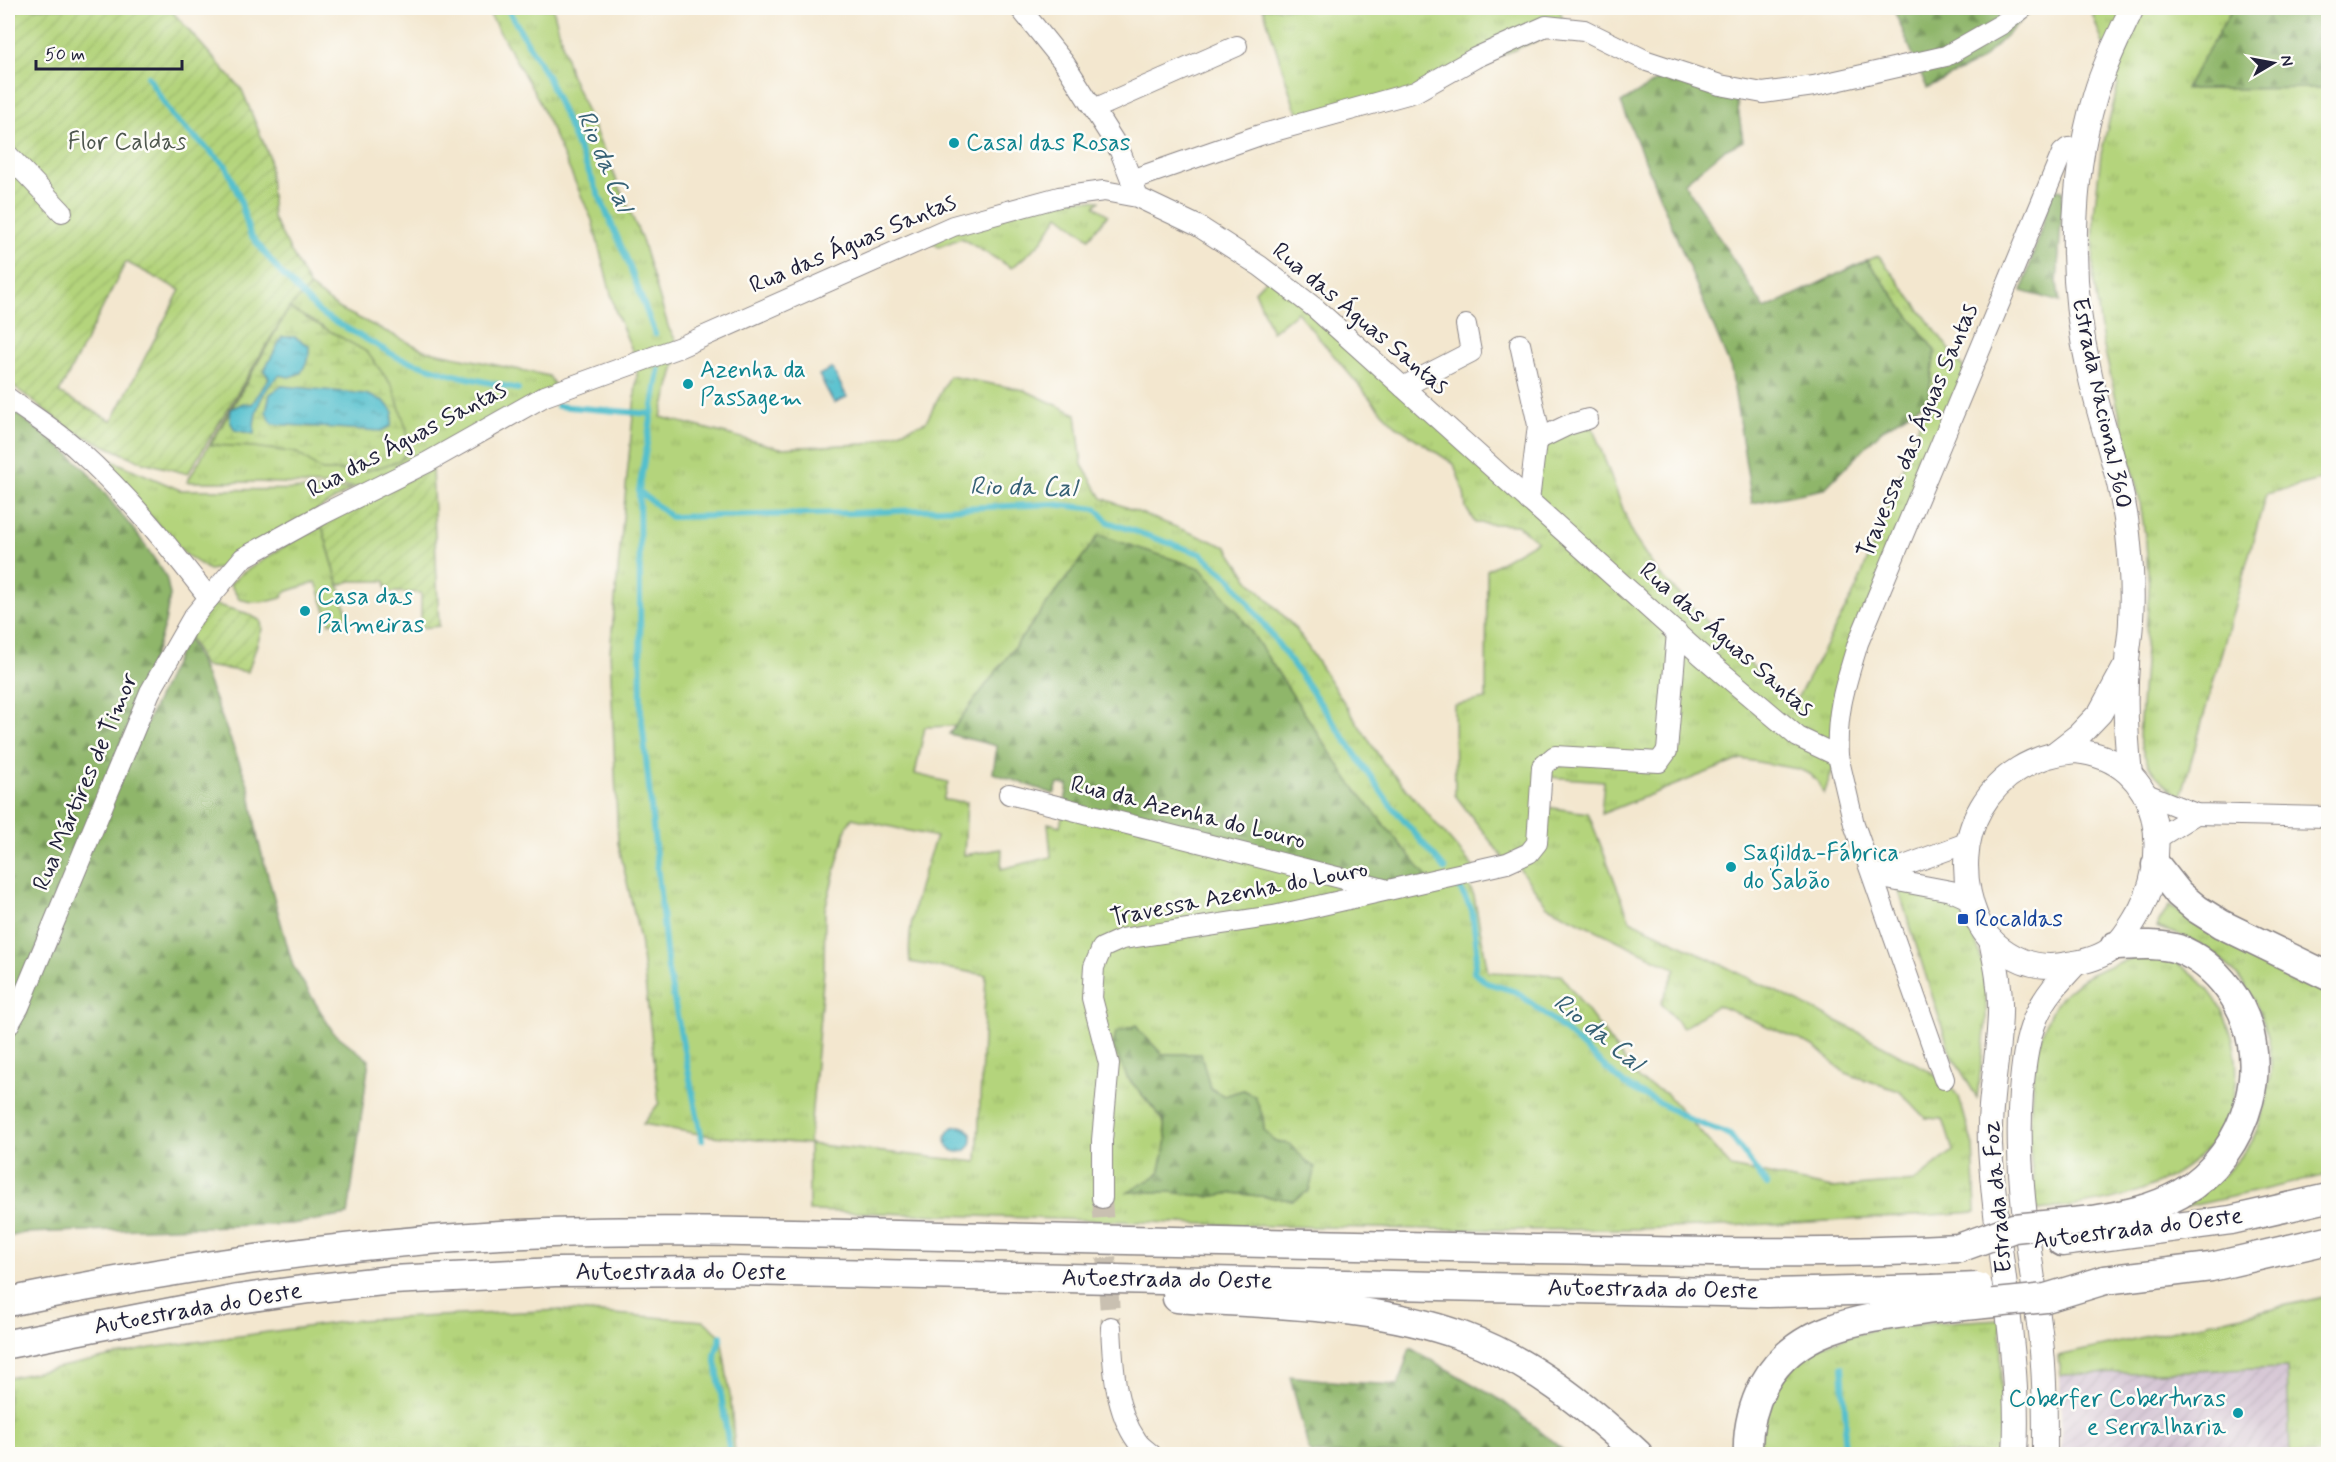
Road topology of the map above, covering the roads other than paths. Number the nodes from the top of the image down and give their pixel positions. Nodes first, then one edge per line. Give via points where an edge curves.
1 (1020, 8) edge
2 (2023, 8) edge
3 (2132, 8) edge
4 (1237, 46) dead end
5 (1094, 109) junction
6 (2083, 147) junction
7 (8, 155) edge
8 (1134, 188) junction
9 (62, 212) dead end
10 (1466, 325) dead end
11 (1520, 344) dead end
12 (1403, 387) junction
13 (8, 398) edge
14 (1588, 419) dead end
15 (1537, 440) junction
16 (1529, 501) junction
17 (209, 598) junction
18 (1677, 632) junction
19 (2127, 664) junction
20 (2057, 752) junction
21 (1838, 756) junction
22 (2137, 783) junction
23 (1009, 794) dead end
24 (2196, 814) junction
25 (2328, 817) edge
26 (1969, 842) junction
27 (2157, 851) junction
28 (1874, 877) junction
29 (1389, 891) junction
30 (1969, 899) junction
31 (1991, 940) junction
32 (2115, 946) junction
33 (2076, 963) junction
34 (2328, 976) edge
35 (8, 1026) edge
36 (1944, 1079) dead end
37 (1102, 1198) tunnel mouth
38 (2328, 1198) edge
39 (2328, 1240) edge
40 (1959, 1248) junction
41 (1036, 1277) junction
42 (1933, 1299) junction
43 (8, 1302) edge
44 (1111, 1327) tunnel mouth
45 (8, 1344) edge
46 (1151, 1455) edge
47 (1638, 1455) edge
48 (1748, 1455) edge
49 (2015, 1455) edge
50 (2045, 1455) edge

1 - 5 street via 1065,64
2 - 8 street via 1946,56 1814,86 1762,93 1720,85 1647,60 1584,30 1546,26 1475,58 1414,92 1260,135
3 - 6 main road, Estrada Nacional 360 via 2096,94
4 - 5 street
5 - 8 street via 1120,151
6 - 19 main road, Estrada Nacional 360 via 2075,235 2076,291 2084,350 2128,531 2132,591
6 - 21 street, Travessa das Águas Santas via 2068,148 2062,153 1858,643 1842,696
7 - 9 street
8 - 12 street, Rua das Águas Santas via 1260,266 1315,308
8 - 17 street, Rua das Águas Santas via 1059,197 953,226 680,347 545,396 243,558
10 - 12 street via 1471,352
11 - 15 street via 1538,425
12 - 16 street, Rua das Águas Santas
13 - 17 street via 77,448 155,528
14 - 15 street
15 - 16 street
16 - 18 street, Rua das Águas Santas
17 - 35 street, Rua Mártires de Timor via 193,616 150,692
18 - 21 street, Rua das Águas Santas via 1798,737
18 - 29 street via 1667,752 1659,762 1555,756 1542,767 1537,843 1529,853 1507,863
19 - 20 main road, Estrada Nacional 360 via 2100,713
19 - 22 main road, Estrada Nacional 360 via 2126,724
20 - 22 main road via 2093,753 2111,760
20 - 26 main road via 2025,763 1994,788 1983,804
21 - 28 street via 1854,824
22 - 24 street
22 - 27 main road via 2153,814
23 - 29 street, Rua da Azenha do Louro
24 - 25 street
24 - 27 street
26 - 28 street
26 - 30 main road via 1965,861
27 - 32 main road via 2151,887 2142,908
27 - 34 highway via 2179,894 2197,909
28 - 30 street via 1951,891
28 - 36 street
29 - 37 street, Travessa Azenha do Louro via 1274,916 1122,939 1102,948 1094,968 1092,998 1109,1064 1102,1140
30 - 31 main road
31 - 33 main road via 2011,956 2032,964 2052,967
31 - 49 main road, Estrada da Foz via 2000,1011 1990,1142 2012,1340
32 - 33 main road
32 - 40 highway, bridge via 2166,946 2181,950 2198,959 2233,994 2250,1035 2254,1061 2247,1113 2236,1136 2222,1158 2199,1180 2156,1205 2092,1220 2014,1228
33 - 50 main road, Estrada da Foz via 2045,999 2035,1020 2022,1075 2022,1203 2040,1335
38 - 40 highway, Autoestrada do Oeste, bridge via 2231,1220 2062,1242
39 - 42 highway, Autoestrada do Oeste, bridge via 2211,1267
40 - 43 highway, Autoestrada do Oeste via 1651,1251 786,1232 571,1233 327,1249 163,1272
41 - 42 highway, Autoestrada do Oeste
41 - 45 highway, Autoestrada do Oeste via 636,1270 462,1276 238,1299
41 - 47 highway via 1120,1294 1342,1310 1433,1327 1486,1346 1544,1377 1587,1408
42 - 48 highway via 1819,1333 1781,1360 1757,1397 1747,1440
44 - 46 street via 1114,1372 1123,1412 1137,1442

